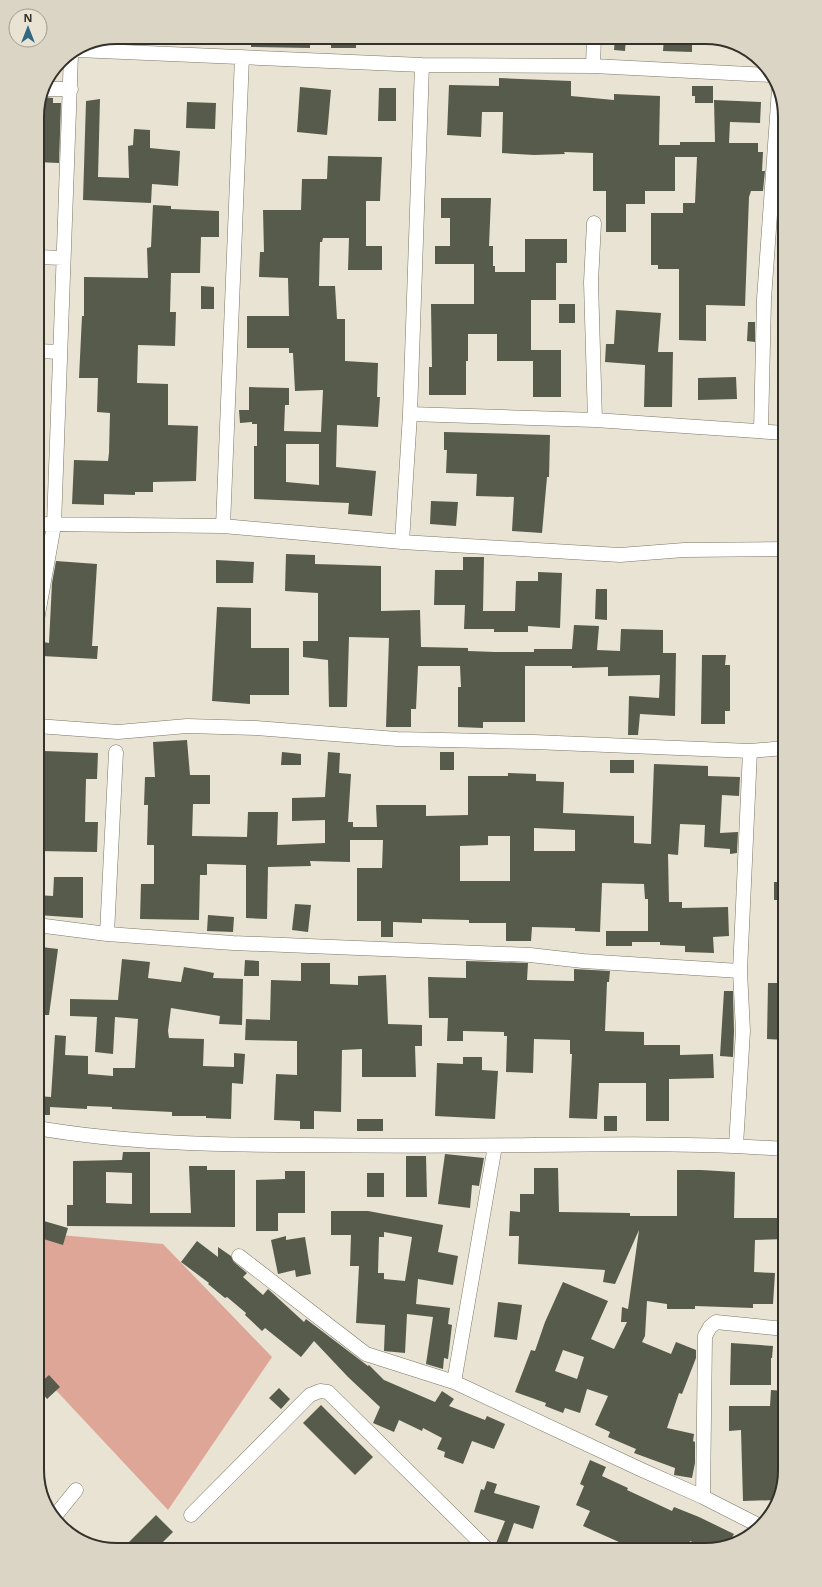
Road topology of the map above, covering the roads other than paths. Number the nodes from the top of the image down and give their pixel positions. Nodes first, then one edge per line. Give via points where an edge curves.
1 (594, 44) edge
2 (88, 51) edge
3 (242, 57) junction
4 (71, 60) edge
5 (422, 65) junction
6 (593, 66) junction
7 (764, 75) edge
8 (71, 88) junction
9 (50, 89) edge
10 (777, 112) edge
11 (594, 223) dead end
12 (44, 257) edge
13 (63, 258) junction
14 (44, 351) edge
15 (60, 352) junction
16 (410, 414) junction
17 (595, 420) junction
18 (761, 430) junction
19 (778, 431) edge
20 (44, 524) edge
21 (54, 525) junction
22 (224, 526) junction
23 (402, 542) junction
24 (778, 549) edge
25 (44, 581) edge
26 (44, 727) edge
27 (778, 749) edge
28 (750, 751) junction
29 (116, 752) dead end
30 (44, 926) edge
31 (107, 934) junction
32 (740, 971) junction
33 (44, 1129) edge
34 (736, 1145) junction
35 (495, 1146) junction
36 (778, 1148) edge
37 (239, 1256) dead end
38 (778, 1328) edge
39 (454, 1382) junction
40 (76, 1490) dead end
41 (703, 1496) junction
42 (58, 1512) edge
43 (192, 1514) dead end
44 (755, 1523) edge
45 (481, 1543) edge

1 - 6 street
2 - 3 street
3 - 5 street
3 - 22 street
4 - 8 street
5 - 6 street
5 - 16 street
6 - 7 street
8 - 9 street
8 - 13 street
10 - 18 street via 764,299
11 - 17 street via 591,282
12 - 13 street
13 - 15 street
14 - 15 street
15 - 21 street
16 - 17 street
16 - 23 street
17 - 18 street
18 - 19 street
20 - 21 street
21 - 22 street
21 - 25 street
22 - 23 street
23 - 24 street via 620,555 684,550
26 - 28 street via 118,732 187,726 249,728 397,739
27 - 28 street
28 - 32 street
29 - 31 street
30 - 31 street
31 - 32 street via 241,943 530,955
32 - 34 street via 743,1031
33 - 35 street via 139,1140 242,1145
34 - 35 street
34 - 36 street
35 - 39 street
37 - 39 street via 366,1354
38 - 41 street via 716,1322 705,1336
39 - 41 street via 628,1464
40 - 42 street
41 - 44 street
43 - 45 street via 310,1395 328,1392

